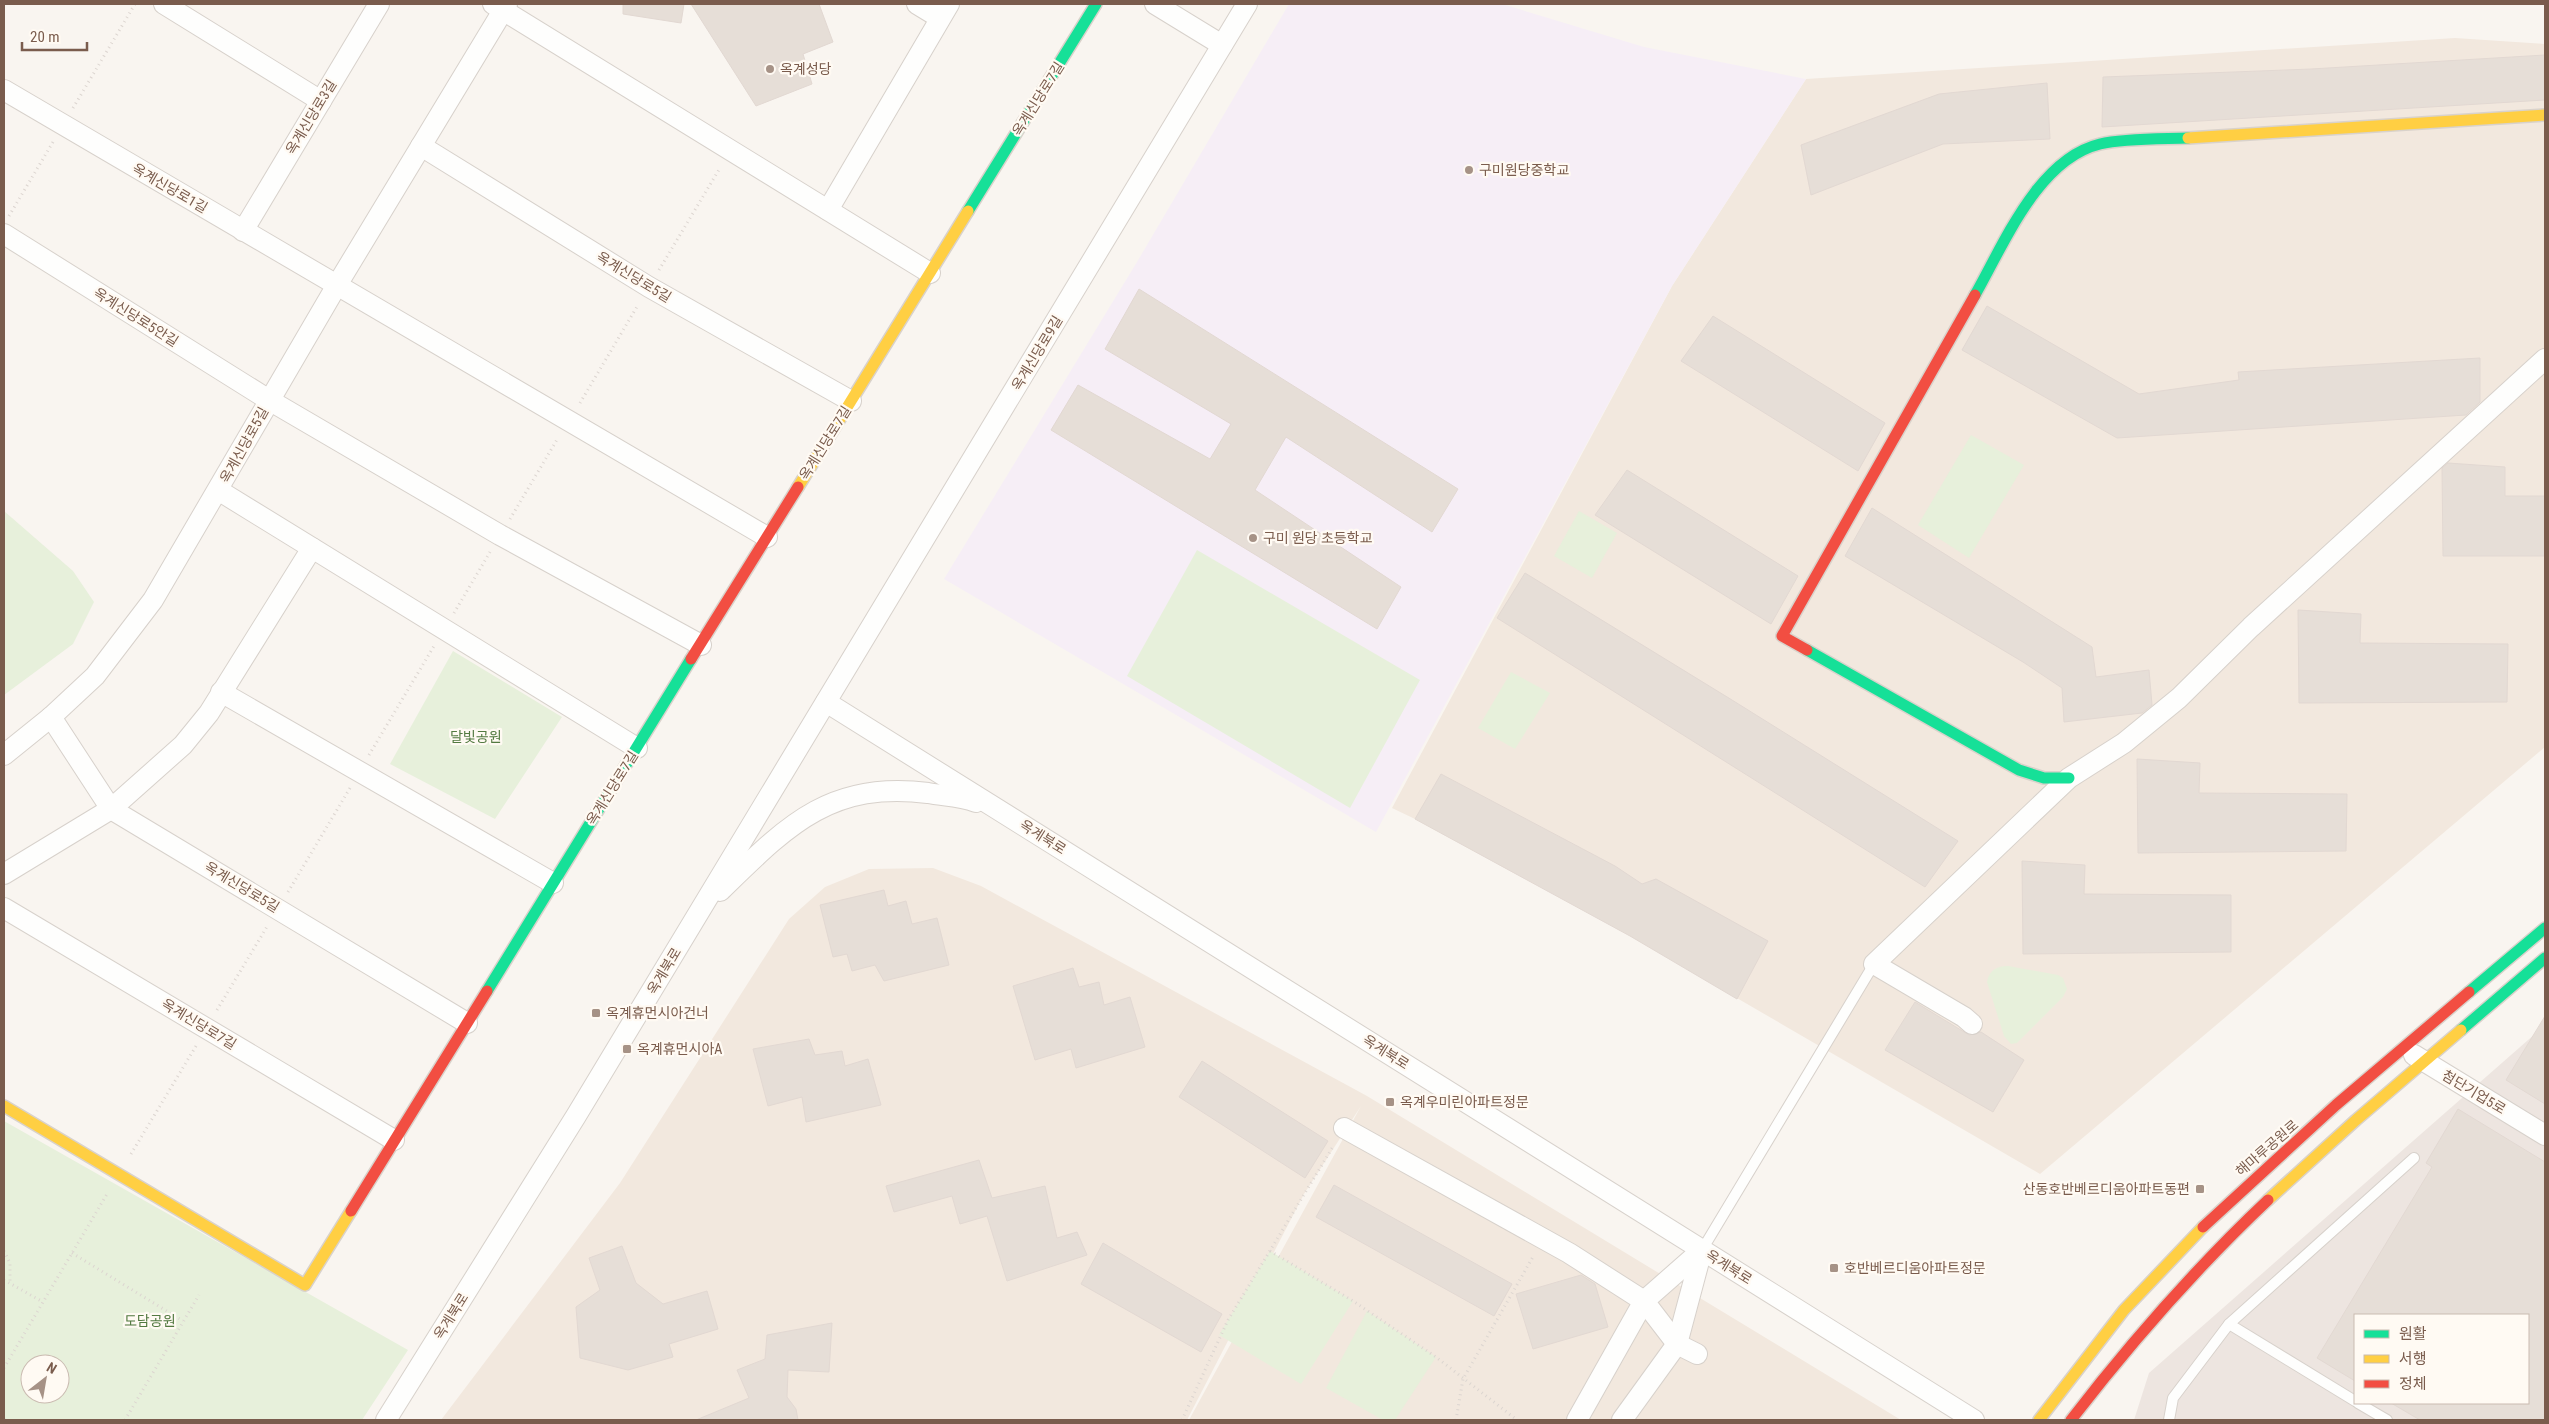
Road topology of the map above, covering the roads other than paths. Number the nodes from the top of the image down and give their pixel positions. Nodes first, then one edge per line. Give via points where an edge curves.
1 (164, 4) edge
2 (379, 4) edge
3 (918, 4) edge
4 (1096, 4) edge
5 (1154, 4) edge
6 (1247, 4) edge
7 (501, 6) edge
8 (944, 11) edge
9 (1222, 45) junction
10 (4, 90) edge
11 (321, 101) junction
12 (2545, 115) edge
13 (422, 146) junction
14 (828, 210) junction
15 (243, 231) junction
16 (4, 234) edge
17 (930, 272) junction
18 (337, 285) junction
19 (2545, 359) edge
20 (269, 400) junction
21 (851, 401) junction
22 (218, 490) junction
23 (767, 537) junction
24 (312, 548) junction
25 (701, 644) junction
26 (221, 692) junction
27 (826, 702) junction
28 (51, 717) junction
29 (637, 748) junction
30 (4, 755) edge
31 (2069, 778) junction
32 (111, 808) junction
33 (1015, 819) junction
34 (4, 874) edge
35 (553, 883) junction
36 (4, 908) edge
37 (700, 911) junction
38 (2545, 928) edge
39 (2545, 958) edge
40 (1874, 964) junction
41 (467, 1023) junction
42 (1972, 1024) dead end
43 (2403, 1049) junction
44 (2425, 1062) junction
45 (4, 1106) edge
46 (1344, 1128) road end
47 (2545, 1135) edge
48 (394, 1140) junction
49 (2414, 1158) dead end
50 (1702, 1250) junction
51 (1644, 1301) junction
52 (2229, 1324) junction
53 (1677, 1344) junction
54 (1697, 1354) dead end
55 (2354, 1400) edge
56 (2360, 1404) edge
57 (386, 1420) edge
58 (1577, 1420) edge
59 (1622, 1420) edge
60 (1974, 1420) edge
61 (2039, 1420) edge
62 (2071, 1420) edge
63 (2169, 1420) edge
64 (2387, 1420) edge

1 - 11 street
2 - 11 street, 옥계신당로3길
3 - 8 street
4 - 17 street, 옥계신당로7길
5 - 9 street
6 - 9 street, 옥계신당로9길
7 - 13 street, 옥계신당로5길
7 - 14 street, 옥계신당로5길
8 - 14 street
9 - 27 street, 옥계신당로9길
10 - 15 street, 옥계신당로1길
11 - 15 street, 옥계신당로3길
12 - 31 street via 2102,143 2075,153 2048,177 2021,215 1782,636 2019,770 2044,778
13 - 18 street, 옥계신당로5길
13 - 21 street, 옥계신당로5길 via 649,287
14 - 17 street, 옥계신당로5길
15 - 18 street, 옥계신당로1길
16 - 20 street, 옥계신당로5안길
17 - 21 street, 옥계신당로7길
18 - 20 street, 옥계신당로5길
18 - 23 street
19 - 31 street via 2251,627 2179,698 2124,742
20 - 22 street, 옥계신당로5길
20 - 25 street, 옥계신당로5길 via 500,535
21 - 23 street, 옥계신당로7길
22 - 24 street, 옥계신당로5길
22 - 28 street, 옥계신당로5길 via 153,600 121,644 95,676
23 - 25 street, 옥계신당로7길
24 - 26 street
24 - 29 street, 옥계신당로5길
25 - 29 street, 옥계신당로7길
26 - 32 street via 182,744
26 - 35 street
27 - 33 street, 옥계북로
27 - 37 street, 옥계북로
28 - 30 street, 옥계신당로5길
28 - 32 street, 옥계신당로5길
29 - 35 street, 옥계신당로7길
31 - 40 street
32 - 34 street
32 - 41 street, 옥계신당로5길
33 - 37 street via 966,798 911,791 855,795 828,804 786,829
33 - 50 street, 옥계북로
35 - 41 street, 옥계신당로7길
36 - 48 street, 옥계신당로7길
37 - 57 street, 옥계북로
38 - 43 street, 해마루공원로
39 - 44 street
40 - 42 street
40 - 50 lane
41 - 48 street, 옥계신당로7길
43 - 44 street, 첨단기업5로
43 - 61 street, 해마루공원로 via 2220,1210 2137,1296 2080,1364
44 - 47 street, 첨단기업5로
44 - 62 street via 2279,1189 2205,1260 2100,1379
45 - 48 street, 옥계신당로7길 via 305,1285
46 - 51 street via 1569,1252
49 - 52 lane
50 - 51 street
50 - 53 street
50 - 60 street, 옥계북로
51 - 53 street
51 - 58 street
52 - 55 lane
52 - 63 lane via 2173,1398
53 - 54 street
53 - 59 street
56 - 64 lane

